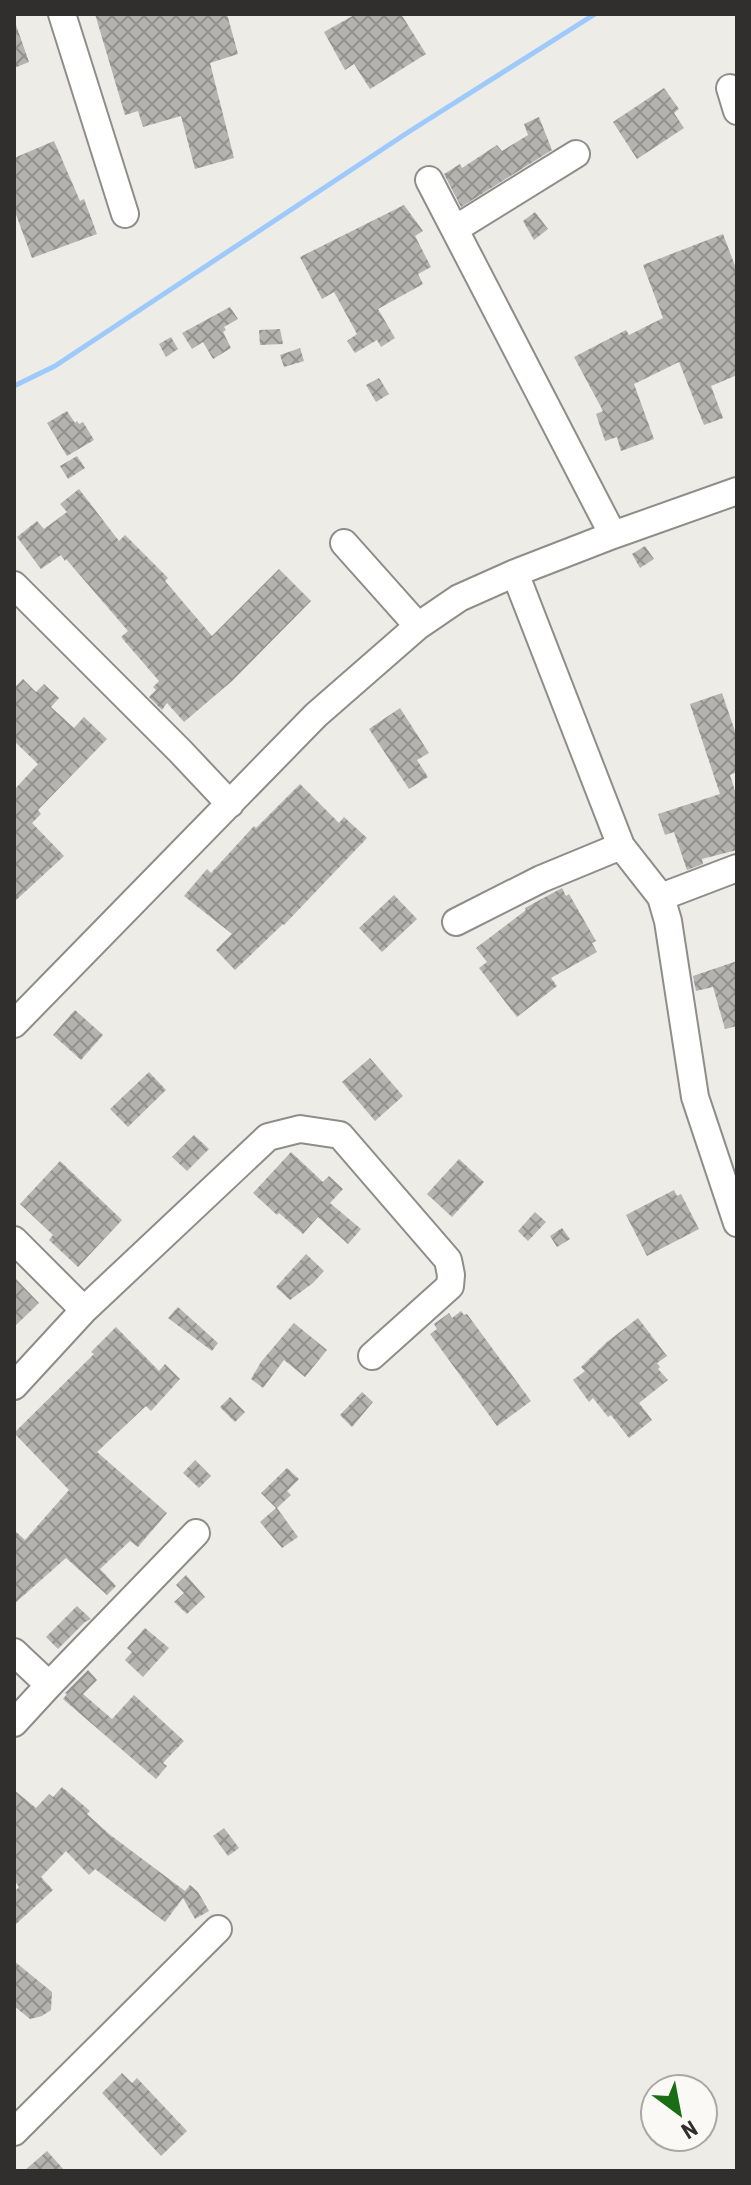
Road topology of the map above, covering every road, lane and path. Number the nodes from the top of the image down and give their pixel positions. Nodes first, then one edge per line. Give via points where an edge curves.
1 (62, 14) edge
2 (576, 154) dead end
3 (429, 180) dead end
4 (125, 214) dead end
5 (455, 229) junction
6 (737, 491) edge
7 (613, 535) junction
8 (344, 543) dead end
9 (515, 573) junction
10 (14, 585) edge
11 (418, 626) junction
12 (230, 804) junction
13 (621, 846) junction
14 (737, 868) edge
15 (661, 897) junction
16 (456, 922) dead end
17 (14, 1024) edge
18 (736, 1216) edge
19 (14, 1240) edge
20 (84, 1310) junction
21 (372, 1356) dead end
22 (14, 1386) edge
23 (196, 1533) dead end
24 (14, 1652) edge
25 (49, 1685) junction
26 (14, 1723) edge
27 (218, 1929) dead end
28 (14, 2132) edge

1 - 4 street
2 - 5 street
3 - 5 street
5 - 7 street
6 - 7 street
7 - 9 street
8 - 11 street
9 - 11 street via 459,598
9 - 13 street
10 - 12 street
11 - 12 street via 316,715
12 - 17 street
13 - 15 street
13 - 16 street
14 - 15 street
15 - 18 street via 695,1097
19 - 20 street
20 - 21 street via 268,1137 300,1129 340,1135 448,1260 451,1275 450,1286
20 - 22 street
23 - 25 street
24 - 25 street
25 - 26 street
27 - 28 street

